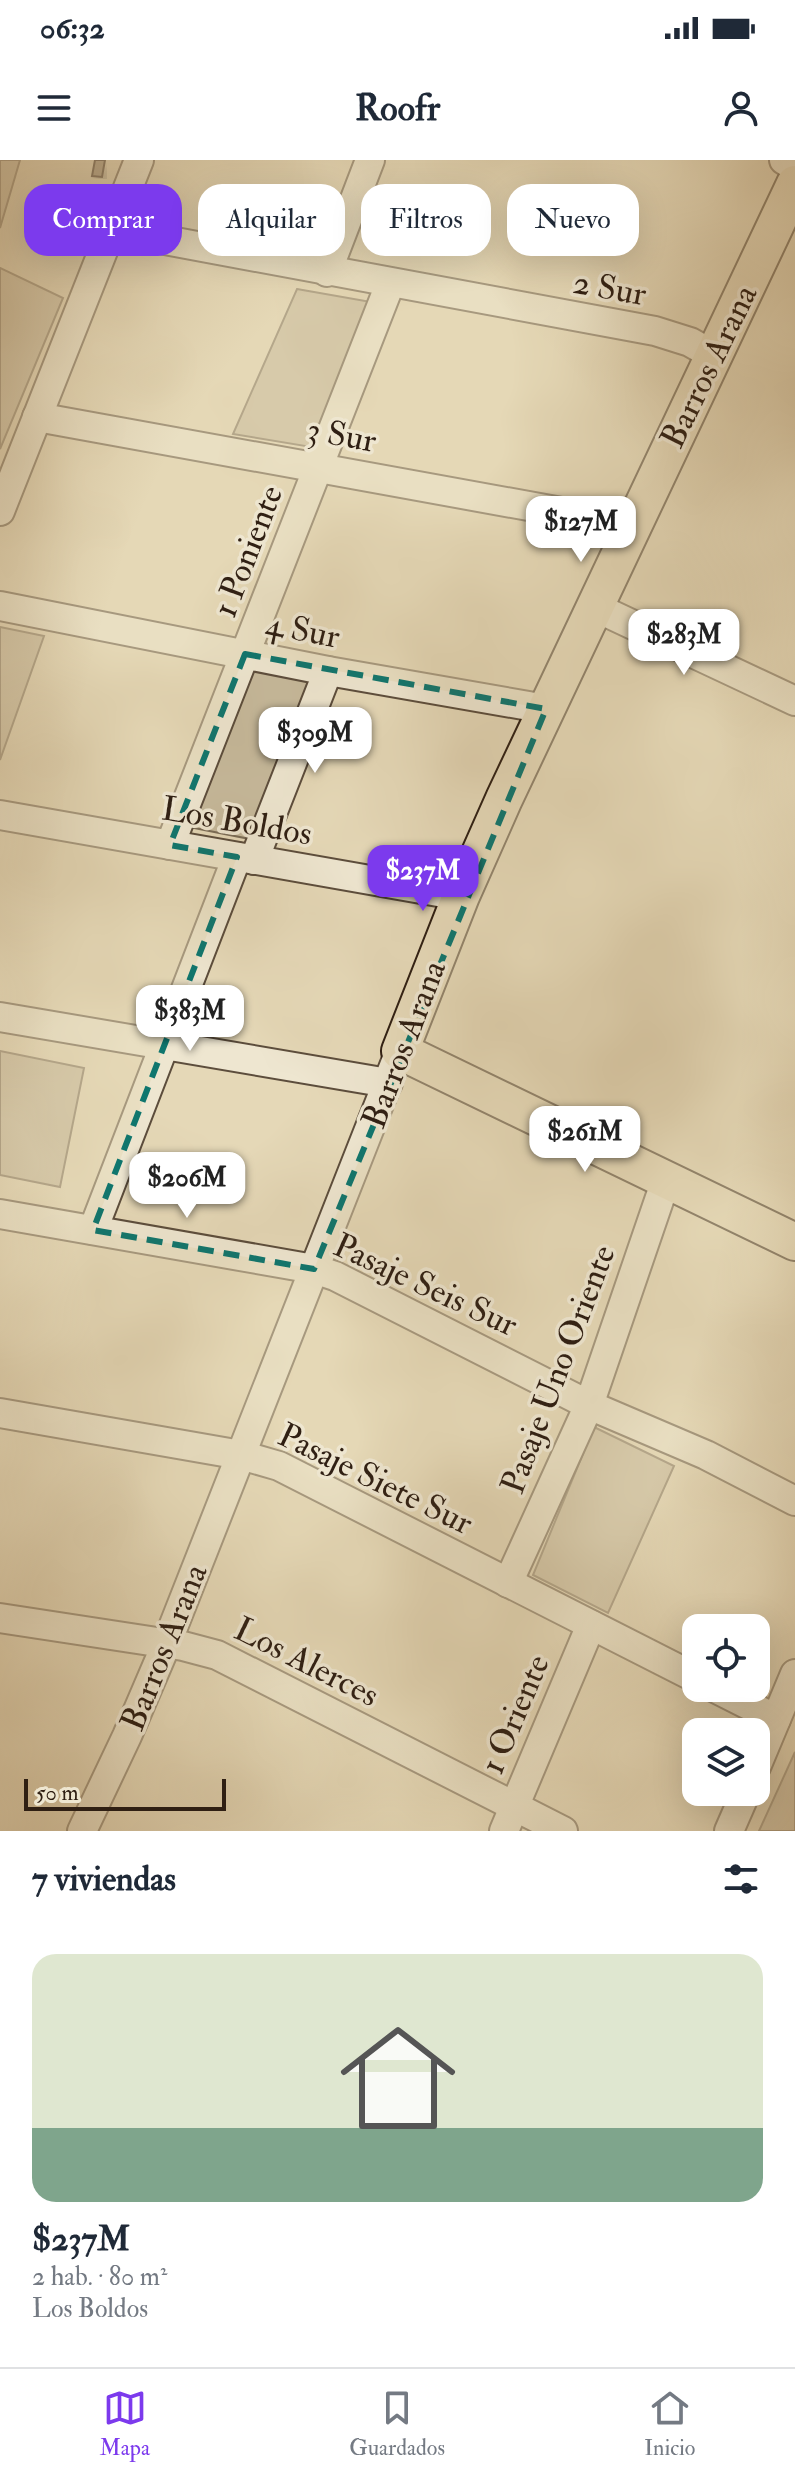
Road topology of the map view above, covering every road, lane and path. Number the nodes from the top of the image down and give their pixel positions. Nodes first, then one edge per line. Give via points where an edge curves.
1 (139, 160) edge
2 (370, 160) edge
3 (784, 160) edge
4 (795, 167) edge
5 (129, 184) edge
6 (795, 184) edge
7 (182, 244) edge
8 (101, 256) edge
9 (327, 272) junction
10 (390, 284) junction
11 (713, 355) junction
12 (37, 417) junction
13 (319, 466) junction
14 (0, 511) edge
15 (633, 525) junction
16 (0, 606) edge
17 (595, 607) junction
18 (245, 654) junction
19 (328, 671) junction
20 (795, 701) edge
21 (546, 709) junction
22 (0, 815) edge
23 (170, 845) junction
24 (245, 858) junction
25 (461, 896) junction
26 (0, 1017) edge
27 (165, 1047) junction
28 (394, 1067) junction
29 (666, 1180) junction
30 (1, 1218) edge
31 (93, 1230) junction
32 (795, 1242) edge
33 (314, 1269) junction
34 (589, 1405) junction
35 (2, 1420) edge
36 (241, 1455) junction
37 (795, 1501) edge
38 (508, 1583) junction
39 (0, 1618) edge
40 (591, 1625) junction
41 (166, 1645) junction
42 (682, 1671) edge
43 (795, 1674) edge
44 (743, 1702) edge
45 (776, 1719) junction
46 (770, 1733) edge
47 (740, 1806) edge
48 (509, 1819) edge
49 (90, 1828) edge
50 (563, 1831) edge
51 (729, 1831) edge

1 - 5 street
2 - 9 street
3 - 4 street
6 - 11 main road, Barros Arana
7 - 9 street, 2 Sur
8 - 12 street
9 - 10 street, 2 Sur
10 - 11 street, 2 Sur via 671,335
10 - 13 street, 1 Poniente
11 - 15 main road, Barros Arana
12 - 13 street, 3 Sur
12 - 14 street
13 - 15 street, 3 Sur
13 - 18 street, 1 Poniente
15 - 17 main road, Barros Arana
16 - 18 street, 4 Sur
17 - 20 street
17 - 21 main road, Barros Arana
18 - 19 street, 4 Sur
18 - 23 street, 1 Poniente
19 - 21 street, 4 Sur
19 - 24 street
21 - 25 main road, Barros Arana
22 - 23 street, Los Boldos
23 - 24 street, Los Boldos
24 - 25 street, Los Boldos
24 - 27 street
25 - 28 main road, Barros Arana
26 - 27 street
27 - 28 street
27 - 31 street
28 - 29 main road
28 - 33 street, Barros Arana
29 - 32 main road
29 - 34 street, Pasaje Uno Oriente
30 - 31 street, Pasaje Seis Sur
31 - 33 street, Pasaje Seis Sur
33 - 34 street, Pasaje Seis Sur via 356,1285
33 - 36 street, Barros Arana
34 - 37 street, Pasaje Seis Sur via 706,1455
34 - 38 street, Pasaje Uno Oriente
35 - 36 street, Pasaje Siete Sur
36 - 38 street, Pasaje Siete Sur via 279,1466
36 - 41 street, Barros Arana
38 - 40 street, Pasaje Siete Sur
39 - 41 street, Los Alerces
40 - 42 street, Pasaje Siete Sur
40 - 48 street, 1 Oriente
41 - 48 street, Los Alerces via 217,1655
41 - 49 street, Barros Arana
43 - 45 street
44 - 45 street
45 - 46 street
47 - 51 street
48 - 50 street, Los Alerces

